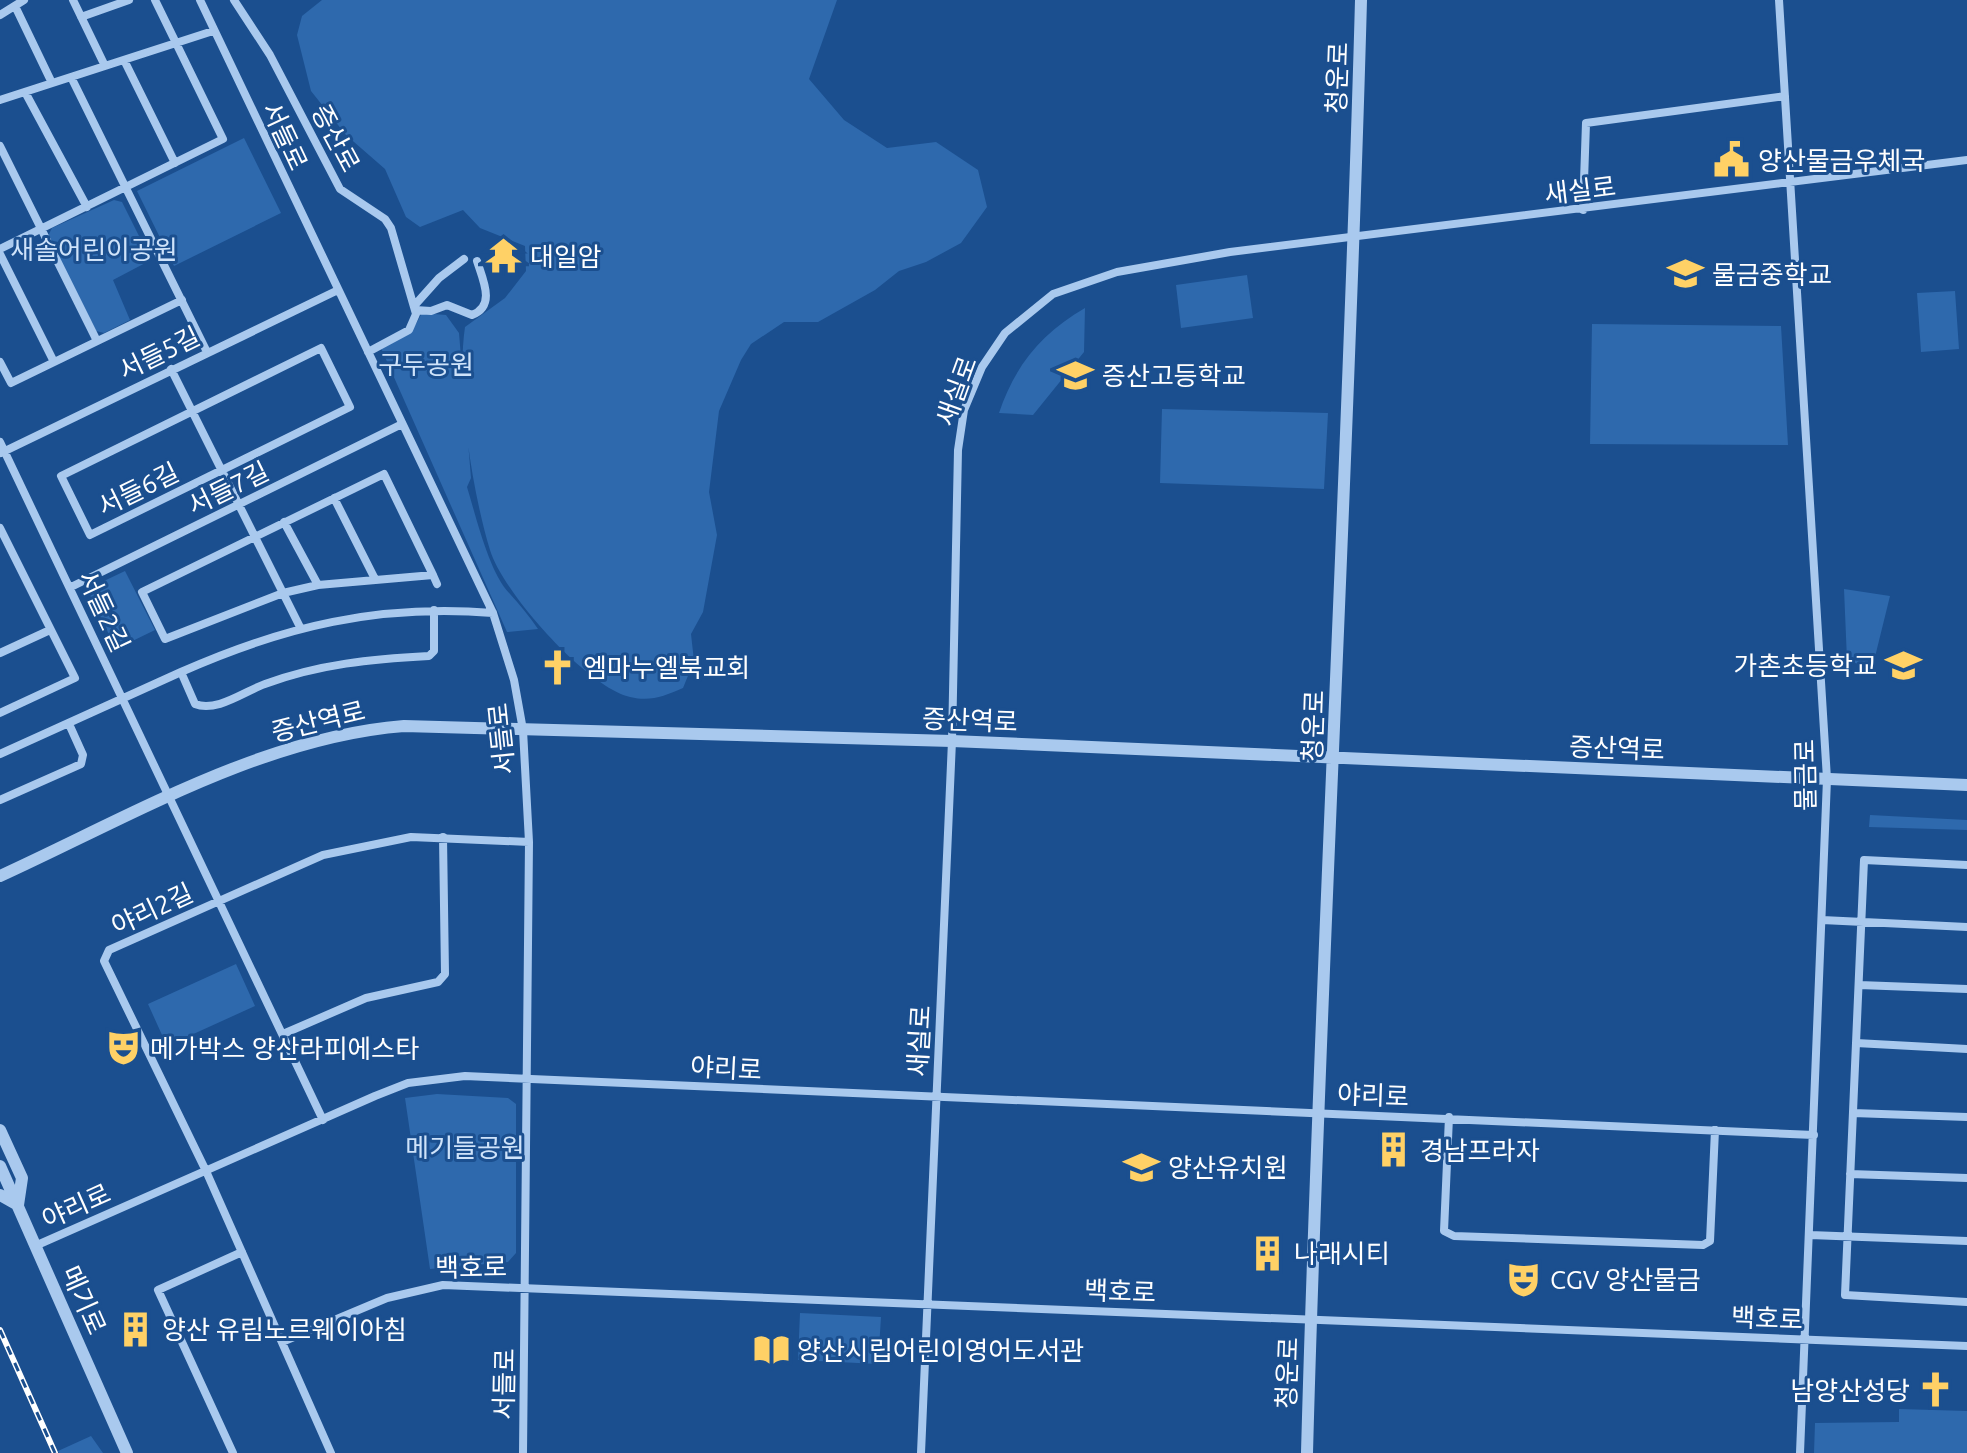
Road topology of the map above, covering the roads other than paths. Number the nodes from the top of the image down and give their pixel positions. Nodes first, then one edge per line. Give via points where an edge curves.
1 (24, 0) edge
2 (73, 0) edge
3 (129, 0) edge
4 (155, 0) edge
5 (200, 0) edge
6 (234, 0) edge
7 (1361, 0) edge
8 (1779, 0) edge
9 (16, 3) edge
10 (0, 15) edge
11 (81, 17) junction
12 (213, 31) junction
13 (176, 43) junction
14 (124, 60) junction
15 (105, 66) junction
16 (71, 77) junction
17 (52, 83) junction
18 (25, 92) junction
19 (1785, 96) junction
20 (0, 100) edge
21 (0, 146) edge
22 (1967, 160) edge
23 (175, 163) junction
24 (1790, 182) junction
25 (127, 187) junction
26 (87, 207) junction
27 (1583, 210) junction
28 (41, 229) junction
29 (1355, 237) junction
30 (0, 252) edge
31 (464, 259) dead end
32 (477, 261) dead end
33 (336, 291) junction
34 (182, 300) junction
35 (414, 308) junction
36 (97, 341) junction
37 (207, 352) junction
38 (368, 352) junction
39 (0, 362) edge
40 (54, 362) junction
41 (171, 369) junction
42 (192, 411) junction
43 (402, 424) junction
44 (1, 449) edge
45 (221, 470) junction
46 (334, 498) junction
47 (239, 505) junction
48 (284, 522) junction
49 (0, 528) edge
50 (254, 536) junction
51 (375, 579) junction
52 (318, 585) junction
53 (71, 587) junction
54 (283, 593) junction
55 (434, 610) junction
56 (493, 613) junction
57 (300, 627) junction
58 (50, 630) junction
59 (0, 641) edge
60 (2, 652) edge
61 (181, 672) junction
62 (125, 699) junction
63 (0, 713) edge
64 (69, 724) junction
65 (523, 730) junction
66 (952, 741) junction
67 (0, 754) edge
68 (1334, 758) junction
69 (1827, 779) junction
70 (1967, 785) edge
71 (172, 797) junction
72 (0, 800) edge
73 (443, 837) junction
74 (529, 842) junction
75 (1967, 865) edge
76 (0, 876) edge
77 (220, 900) junction
78 (1822, 920) junction
79 (1862, 923) junction
80 (1967, 927) edge
81 (1859, 985) junction
82 (1967, 989) edge
83 (283, 1034) junction
84 (1856, 1043) junction
85 (1967, 1049) edge
86 (529, 1079) junction
87 (936, 1097) junction
88 (1316, 1113) junction
89 (1853, 1113) junction
90 (1449, 1117) junction
91 (1967, 1117) edge
92 (323, 1120) junction
93 (0, 1130) edge
94 (1715, 1130) junction
95 (1814, 1135) junction
96 (0, 1166) edge
97 (206, 1171) junction
98 (1850, 1174) junction
99 (1967, 1178) edge
100 (0, 1195) edge
101 (18, 1205) junction
102 (1810, 1235) junction
103 (1848, 1237) junction
104 (1967, 1241) edge
105 (35, 1246) junction
106 (242, 1252) junction
107 (525, 1286) junction
108 (1967, 1302) edge
109 (927, 1303) junction
110 (1310, 1320) junction
111 (1806, 1340) junction
112 (282, 1342) junction
113 (1967, 1346) edge
114 (127, 1453) edge
115 (233, 1453) edge
116 (331, 1453) edge
117 (523, 1453) edge
118 (921, 1453) edge
119 (1307, 1453) edge
120 (1800, 1453) edge

1 - 9 street
2 - 11 street
3 - 11 street
4 - 13 street
5 - 12 street, 서들로
6 - 35 street, 증산로 via 270,55 340,189 391,228
7 - 29 street, 청운로
8 - 19 street, 물금로
9 - 10 street
9 - 17 street
11 - 15 street
12 - 13 street
12 - 33 street, 서들로
13 - 14 street
13 - 23 street via 223,139
14 - 15 street
14 - 23 street
15 - 16 street
16 - 17 street
16 - 25 street
17 - 18 street
18 - 20 street
18 - 26 street
19 - 24 street, 물금로
19 - 27 street via 1586,123
21 - 28 street
22 - 24 street, 새실로
23 - 25 street
24 - 27 street, 새실로
24 - 69 street, 물금로
25 - 26 street
25 - 34 street
26 - 28 street
27 - 29 street, 새실로
28 - 30 street
28 - 36 street
29 - 66 street, 새실로 via 1230,252 1094,277 1053,294 1005,333 974,385 958,440
29 - 68 street, 청운로
30 - 40 street
31 - 35 street
32 - 35 street via 486,292 481,311 472,315 447,305 431,311
33 - 37 street, 서들5길
33 - 38 street, 서들로
34 - 36 street
34 - 37 street
35 - 38 street via 409,330
36 - 40 street
37 - 41 street, 서들5길
38 - 43 street, 서들로
39 - 40 street via 11,383
41 - 42 street
41 - 44 street, 서들5길
42 - 45 street
42 - 45 street, 서들6길 via 321,348 350,407
42 - 45 street, 서들6길 via 61,476 90,535
43 - 47 street, 서들7길
43 - 56 street, 서들로
44 - 53 street, 서들2길
45 - 47 street
46 - 48 street
46 - 51 street
46 - 51 street via 384,474 435,579
47 - 50 street
47 - 53 street, 서들7길
48 - 50 street
48 - 52 street
49 - 58 street
50 - 54 street
50 - 54 street via 142,592 165,639
51 - 52 street
52 - 54 street
53 - 62 street, 서들2길
54 - 57 street
55 - 56 street
55 - 57 street via 338,618
55 - 61 street via 434,651 429,656 327,665 203,707 195,704
56 - 65 street, 서들로
57 - 61 street
58 - 60 street
58 - 63 street via 75,678
59 - 60 street
61 - 62 street
62 - 64 street
62 - 71 street, 서들2길
64 - 67 street
64 - 72 street via 83,755 81,764
65 - 66 street, 증산역로
65 - 71 street, 증산역로 via 404,726 339,734 272,754
65 - 74 street, 서들로
66 - 68 street, 증산역로
66 - 87 street, 새실로
68 - 69 street, 증산역로
68 - 88 street, 청운로
69 - 70 street, 증산역로
69 - 78 street, 물금로
71 - 76 street, 증산역로
71 - 77 street, 서들2길
73 - 74 street, 야리2길
73 - 77 street, 야리2길 via 411,837 323,855
73 - 83 street via 445,974 438,982 366,998
74 - 86 street, 서들로
75 - 79 street via 1864,860
77 - 83 street, 서들2길
77 - 97 street, 야리2길 via 109,950 104,961
78 - 79 street
78 - 95 street, 물금로
79 - 80 street
79 - 81 street
81 - 82 street
81 - 84 street
83 - 92 street, 서들2길
84 - 85 street
84 - 89 street
86 - 87 street, 야리로
86 - 92 street, 야리로 via 465,1076 408,1083
86 - 107 street, 서들로
87 - 88 street, 야리로
87 - 109 street, 새실로
88 - 90 street, 야리로
88 - 110 street, 청운로
89 - 91 street
89 - 98 street
90 - 94 street, 야리로
90 - 94 street via 1444,1231 1454,1236 1703,1245 1710,1241
92 - 97 street, 야리로
93 - 101 street via 22,1178
94 - 95 street, 야리로
95 - 102 street, 물금로
96 - 101 street, 메기로
97 - 105 street, 야리로
97 - 106 street
98 - 99 street
98 - 103 street
100 - 101 street
101 - 105 street, 메기로
102 - 103 street
102 - 111 street, 물금로
103 - 104 street
103 - 108 street via 1845,1295
105 - 114 street, 메기로
106 - 112 street
106 - 115 street via 158,1290
107 - 109 street, 백호로
107 - 112 street, 백호로 via 411,1290
107 - 117 street, 서들로
109 - 110 street, 백호로
109 - 118 street, 새실로
110 - 111 street, 백호로
110 - 119 street, 청운로
111 - 113 street, 백호로
111 - 120 street, 물금로
112 - 116 street

